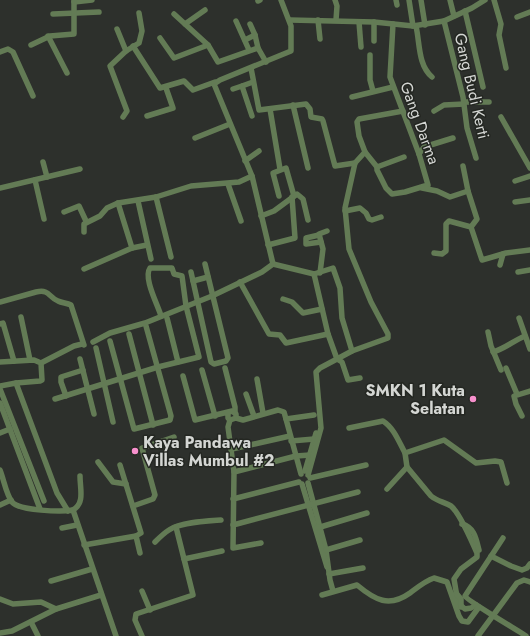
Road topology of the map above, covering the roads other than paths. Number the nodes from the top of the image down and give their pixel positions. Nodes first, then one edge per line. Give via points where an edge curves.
1 (92, 0) edge
2 (281, 0) edge
3 (335, 0) edge
4 (409, 0) edge
5 (421, 0) edge
6 (450, 0) edge
7 (485, 0) edge
8 (494, 0) edge
9 (74, 1) edge
10 (205, 10) dead end
11 (465, 11) junction
12 (99, 12) dead end
13 (530, 12) edge
14 (74, 13) junction
15 (139, 13) dead end
16 (53, 14) dead end
17 (174, 14) dead end
18 (454, 16) junction
19 (517, 16) dead end
20 (290, 20) junction
21 (318, 20) junction
22 (336, 20) junction
23 (444, 21) junction
24 (236, 22) dead end
25 (359, 22) junction
26 (374, 22) junction
27 (185, 24) junction
28 (250, 24) dead end
29 (393, 24) junction
30 (425, 25) junction
31 (415, 26) junction
32 (117, 30) dead end
33 (48, 36) junction
34 (255, 36) junction
35 (160, 38) dead end
36 (320, 39) dead end
37 (245, 40) junction
38 (374, 41) dead end
39 (31, 45) dead end
40 (208, 45) junction
41 (133, 46) junction
42 (361, 47) dead end
43 (258, 48) junction
44 (249, 50) junction
45 (126, 51) junction
46 (0, 52) edge
47 (370, 56) dead end
48 (266, 62) junction
49 (251, 68) junction
50 (506, 68) dead end
51 (67, 73) dead end
52 (432, 78) dead end
53 (215, 82) junction
54 (253, 82) junction
55 (242, 86) junction
56 (393, 87) junction
57 (483, 87) dead end
58 (166, 88) junction
59 (233, 89) dead end
60 (373, 91) junction
61 (33, 96) dead end
62 (352, 97) dead end
63 (489, 102) dead end
64 (464, 103) junction
65 (294, 105) junction
66 (270, 110) junction
67 (403, 111) junction
68 (434, 111) dead end
69 (148, 116) dead end
70 (252, 116) dead end
71 (123, 117) dead end
72 (501, 117) dead end
73 (230, 124) junction
74 (195, 138) dead end
75 (453, 138) dead end
76 (259, 151) dead end
77 (365, 152) junction
78 (419, 154) junction
79 (404, 157) dead end
80 (476, 158) dead end
81 (245, 161) junction
82 (43, 162) dead end
83 (355, 163) junction
84 (463, 166) dead end
85 (377, 167) junction
86 (308, 168) dead end
87 (530, 168) edge
88 (80, 169) dead end
89 (280, 169) junction
90 (252, 176) junction
91 (530, 176) edge
92 (47, 177) junction
93 (35, 180) junction
94 (515, 181) dead end
95 (228, 184) junction
96 (0, 188) edge
97 (422, 188) junction
98 (468, 191) junction
99 (279, 196) dead end
100 (293, 196) junction
101 (156, 197) junction
102 (530, 200) edge
103 (138, 201) junction
104 (515, 202) dead end
105 (118, 203) junction
106 (64, 212) dead end
107 (345, 212) junction
108 (262, 216) junction
109 (381, 218) dead end
110 (44, 220) dead end
111 (308, 220) dead end
112 (86, 221) junction
113 (241, 221) dead end
114 (472, 227) junction
115 (327, 231) dead end
116 (84, 232) dead end
117 (319, 235) junction
118 (321, 242) junction
119 (148, 245) junction
120 (268, 245) junction
121 (132, 248) junction
122 (530, 250) edge
123 (434, 253) dead end
124 (503, 254) junction
125 (171, 257) dead end
126 (150, 259) dead end
127 (205, 264) dead end
128 (273, 264) junction
129 (500, 265) dead end
130 (84, 269) dead end
131 (530, 270) edge
132 (191, 272) dead end
133 (518, 272) dead end
134 (317, 273) junction
135 (208, 277) junction
136 (193, 281) junction
137 (240, 282) junction
138 (212, 296) junction
139 (283, 299) dead end
140 (0, 302) edge
141 (197, 302) junction
142 (186, 306) junction
143 (322, 309) junction
144 (21, 317) dead end
145 (164, 317) junction
146 (519, 318) dead end
147 (2, 323) edge
148 (146, 326) dead end
149 (488, 332) dead end
150 (129, 334) dead end
151 (328, 334) junction
152 (525, 336) junction
153 (110, 341) dead end
154 (93, 342) dead end
155 (96, 348) dead end
156 (530, 349) edge
157 (352, 351) junction
158 (493, 352) junction
159 (80, 359) dead end
160 (337, 359) junction
161 (30, 360) junction
162 (14, 361) junction
163 (0, 362) edge
164 (178, 362) junction
165 (41, 364) junction
166 (158, 367) junction
167 (225, 368) dead end
168 (83, 370) junction
169 (202, 370) dead end
170 (139, 373) junction
171 (183, 376) dead end
172 (121, 378) junction
173 (360, 378) dead end
174 (257, 379) dead end
175 (16, 383) junction
176 (105, 384) junction
177 (0, 387) edge
178 (87, 389) junction
179 (530, 391) edge
180 (246, 394) dead end
181 (517, 394) junction
182 (66, 396) junction
183 (55, 398) dead end
184 (0, 403) edge
185 (263, 413) junction
186 (94, 414) dead end
187 (215, 416) junction
188 (254, 416) junction
189 (314, 416) dead end
190 (522, 416) dead end
191 (234, 417) junction
192 (286, 419) junction
193 (321, 421) junction
194 (113, 422) dead end
195 (153, 425) junction
196 (349, 428) dead end
197 (10, 429) junction
198 (0, 433) edge
199 (174, 437) dead end
200 (290, 438) junction
201 (314, 439) junction
202 (232, 449) junction
203 (405, 453) junction
204 (310, 455) junction
205 (296, 456) junction
206 (98, 462) dead end
207 (120, 465) dead end
208 (366, 465) dead end
209 (407, 467) junction
210 (0, 470) edge
211 (234, 472) junction
212 (80, 476) dead end
213 (305, 478) junction
214 (507, 483) dead end
215 (126, 484) junction
216 (387, 489) dead end
217 (358, 492) dead end
218 (233, 499) junction
219 (11, 500) junction
220 (44, 500) dead end
221 (0, 505) edge
222 (311, 505) junction
223 (133, 506) junction
224 (40, 509) junction
225 (70, 511) junction
226 (367, 513) dead end
227 (221, 520) dead end
228 (233, 525) junction
229 (77, 526) junction
230 (176, 527) junction
231 (318, 527) junction
232 (62, 528) dead end
233 (136, 536) junction
234 (503, 538) dead end
235 (360, 540) dead end
236 (155, 542) dead end
237 (261, 543) dead end
238 (84, 545) junction
239 (326, 550) junction
240 (222, 551) dead end
241 (140, 554) dead end
242 (491, 556) junction
243 (184, 559) junction
244 (530, 564) edge
245 (363, 568) dead end
246 (92, 570) junction
247 (329, 574) junction
248 (51, 581) dead end
249 (530, 582) edge
250 (142, 591) dead end
251 (333, 591) junction
252 (101, 595) junction
253 (322, 595) dead end
254 (1, 601) edge
255 (477, 606) junction
256 (56, 609) junction
257 (150, 610) junction
258 (495, 615) junction
259 (31, 622) junction
260 (0, 633) edge
261 (38, 636) edge
262 (116, 636) edge
263 (142, 636) edge
264 (478, 636) edge
265 (526, 636) edge

1 - 9 street
2 - 20 street
3 - 22 street
4 - 31 street
5 - 30 street
6 - 18 street
7 - 11 street
8 - 50 street via 501,24 499,35
9 - 14 street
10 - 27 street
11 - 18 street
11 - 57 street
12 - 14 street
13 - 19 street
14 - 16 street
14 - 33 street via 74,34
15 - 41 street via 142,37 139,43
17 - 27 street
18 - 23 street
20 - 21 street
20 - 48 street via 291,51
21 - 22 street
21 - 36 street
22 - 25 street
23 - 30 street
23 - 64 street, Gang Budi Kerti
24 - 37 street
25 - 26 street
25 - 42 street
26 - 29 street
26 - 38 street
27 - 40 street
28 - 34 street
29 - 31 street
29 - 56 street, Gang Darma via 390,78
30 - 31 street
31 - 52 street via 421,63
32 - 45 street
33 - 39 street
33 - 51 street
34 - 37 street
34 - 43 street
35 - 40 street via 173,57 177,58
37 - 44 street
40 - 44 street via 218,62
41 - 45 street
41 - 58 street via 159,88
43 - 44 street
43 - 48 street
45 - 71 street via 110,66 127,111
46 - 61 street via 8,49 13,52
47 - 60 street via 370,80
48 - 49 street
49 - 53 street
49 - 54 street
53 - 58 street via 193,90 184,81
53 - 73 street via 215,88
54 - 55 street
54 - 66 street via 259,110
55 - 59 street
55 - 70 street
56 - 60 street
56 - 67 street, Gang Darma
58 - 69 street via 173,108
60 - 62 street
63 - 64 street
64 - 68 street via 444,105
64 - 80 street, Gang Budi Kerti via 465,119
65 - 66 street
65 - 83 street via 306,104 311,116 322,119 335,166
65 - 86 street
66 - 89 street
67 - 77 street via 358,120 358,131
67 - 78 street, Gang Darma
72 - 87 street
73 - 74 street
73 - 81 street
75 - 78 street via 424,147
76 - 81 street
77 - 83 street
77 - 85 street
78 - 97 street, Gang Darma via 428,184
79 - 85 street
81 - 90 street
82 - 92 street
83 - 107 street
84 - 98 street
85 - 97 street via 386,188 392,194
88 - 92 street
89 - 99 street via 273,173
89 - 100 street via 288,170
90 - 95 street
90 - 108 street
91 - 94 street
92 - 93 street
93 - 96 street
93 - 110 street
95 - 101 street via 191,186
95 - 113 street
97 - 98 street via 437,190 450,197
98 - 114 street via 477,219
100 - 108 street via 274,211
100 - 111 street via 299,195 303,199
100 - 120 street via 294,239
101 - 103 street
101 - 125 street
102 - 104 street
103 - 105 street
103 - 119 street
105 - 112 street via 107,208 100,216
105 - 121 street
106 - 112 street via 81,207
107 - 109 street via 360,208 369,219
107 - 157 street via 349,249 365,289 388,334 388,338
108 - 120 street
112 - 116 street
114 - 123 street via 449,220 446,251 442,254
114 - 124 street via 482,260
115 - 117 street
117 - 118 street
117 - 118 street via 306,238 306,244
118 - 134 street via 323,252
119 - 121 street
119 - 126 street
120 - 128 street
121 - 130 street
122 - 124 street
124 - 129 street
127 - 135 street
128 - 134 street
128 - 137 street
131 - 133 street
132 - 136 street
134 - 143 street
134 - 157 street via 331,267 334,269 340,288 342,318
135 - 136 street
135 - 138 street
136 - 141 street
137 - 138 street
137 - 151 street via 269,334 280,335 285,343
138 - 141 street
138 - 141 street via 228,358 226,361 214,364 211,362
139 - 143 street via 292,302 303,313
140 - 165 street via 36,292 48,292 55,299 70,305 83,344 74,346
141 - 142 street
142 - 145 street
142 - 145 street via 181,275 174,274 170,267 150,268 147,275
142 - 164 street via 199,357
143 - 151 street
144 - 161 street
145 - 154 street via 110,333
145 - 164 street
146 - 152 street
147 - 162 street
148 - 166 street
149 - 158 street
150 - 170 street
151 - 160 street
152 - 156 street
152 - 158 street via 508,347
153 - 172 street
155 - 176 street
157 - 160 street
158 - 181 street
159 - 168 street
160 - 173 street via 342,362 348,380
160 - 193 street via 316,372
161 - 162 street
161 - 165 street
162 - 163 street
164 - 166 street
165 - 175 street via 42,380
166 - 170 street
166 - 195 street via 171,417 170,420
167 - 191 street via 235,407
168 - 178 street
168 - 182 street via 61,377
169 - 187 street
170 - 172 street
170 - 195 street
171 - 187 street via 194,419
172 - 176 street
172 - 195 street via 133,428
174 - 185 street
175 - 177 street
175 - 225 street via 57,493
176 - 178 street
176 - 194 street
177 - 220 street
178 - 182 street
178 - 186 street
179 - 181 street
180 - 188 street
181 - 190 street via 514,396
182 - 183 street
184 - 197 street
185 - 188 street
185 - 192 street via 284,412
187 - 191 street via 228,413 228,418
188 - 191 street via 243,420
189 - 192 street
191 - 202 street via 228,427
192 - 200 street
193 - 201 street
193 - 213 street
196 - 203 street via 383,422 396,436
197 - 198 street
197 - 224 street
199 - 223 street via 143,447 155,497 153,500
200 - 201 street
200 - 202 street
200 - 205 street
201 - 204 street
202 - 211 street
203 - 209 street
203 - 214 street via 444,440 476,463 501,462
204 - 205 street
204 - 213 street
205 - 211 street
205 - 213 street
206 - 215 street via 113,482
207 - 215 street
208 - 213 street
209 - 216 street
209 - 255 street via 431,496 456,512 477,553 474,560 455,575 454,584 461,599 461,607 467,609
210 - 219 street
211 - 218 street
212 - 225 street via 80,505
213 - 218 street
213 - 222 street
215 - 223 street
217 - 222 street
218 - 228 street
219 - 221 street
219 - 224 street via 17,506
222 - 228 street
222 - 231 street
223 - 233 street via 141,533
224 - 225 street
225 - 229 street
226 - 231 street
227 - 230 street
228 - 237 street via 234,549
229 - 232 street
229 - 238 street
230 - 236 street via 169,529
230 - 243 street
231 - 239 street
231 - 247 street
233 - 238 street
233 - 241 street
234 - 242 street
235 - 239 street
238 - 246 street
239 - 247 street
240 - 243 street
242 - 244 street via 522,570
242 - 255 street via 465,593 466,598
243 - 257 street via 193,596
245 - 247 street
246 - 248 street
246 - 252 street
247 - 251 street
249 - 258 street via 524,580 517,583
250 - 257 street
251 - 253 street
251 - 255 street via 357,586 371,597 389,601 398,599 434,578 447,582 462,620 468,622
252 - 256 street
252 - 262 street
254 - 256 street via 13,604 41,602
255 - 258 street
256 - 259 street
257 - 263 street via 135,615
258 - 264 street
258 - 265 street
259 - 260 street via 12,631
259 - 261 street

